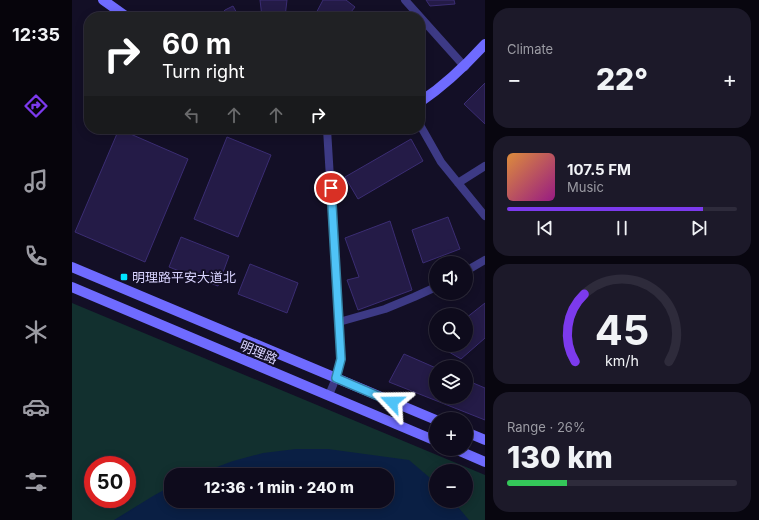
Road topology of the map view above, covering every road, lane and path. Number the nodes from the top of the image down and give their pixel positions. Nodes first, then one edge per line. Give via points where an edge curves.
1 (103, 0) edge
2 (405, 0) edge
3 (120, 12) edge
4 (416, 12) edge
5 (425, 22) edge
6 (485, 44) edge
7 (464, 66) junction
8 (425, 99) edge
9 (327, 134) edge
10 (425, 134) edge
11 (485, 166) edge
12 (458, 183) junction
13 (485, 216) edge
14 (485, 260) edge
15 (72, 266) edge
16 (473, 267) edge
17 (72, 287) edge
18 (429, 290) edge
19 (339, 322) junction
20 (336, 378) junction
21 (329, 395) junction
22 (429, 417) edge
23 (473, 435) edge
24 (429, 438) edge
25 (485, 440) edge
26 (471, 456) edge
27 (485, 462) edge

1 - 3 main road
2 - 4 street
5 - 7 street
6 - 7 main road
7 - 8 main road
9 - 19 street
10 - 12 street via 441,162
11 - 12 street
12 - 13 street
14 - 16 street
15 - 20 main road, 明理路
17 - 21 main road, 明理路
18 - 19 street via 385,309
19 - 20 street via 341,359
20 - 21 street
20 - 22 main road, 明理路
21 - 24 main road, 明理路
23 - 25 main road
26 - 27 main road

